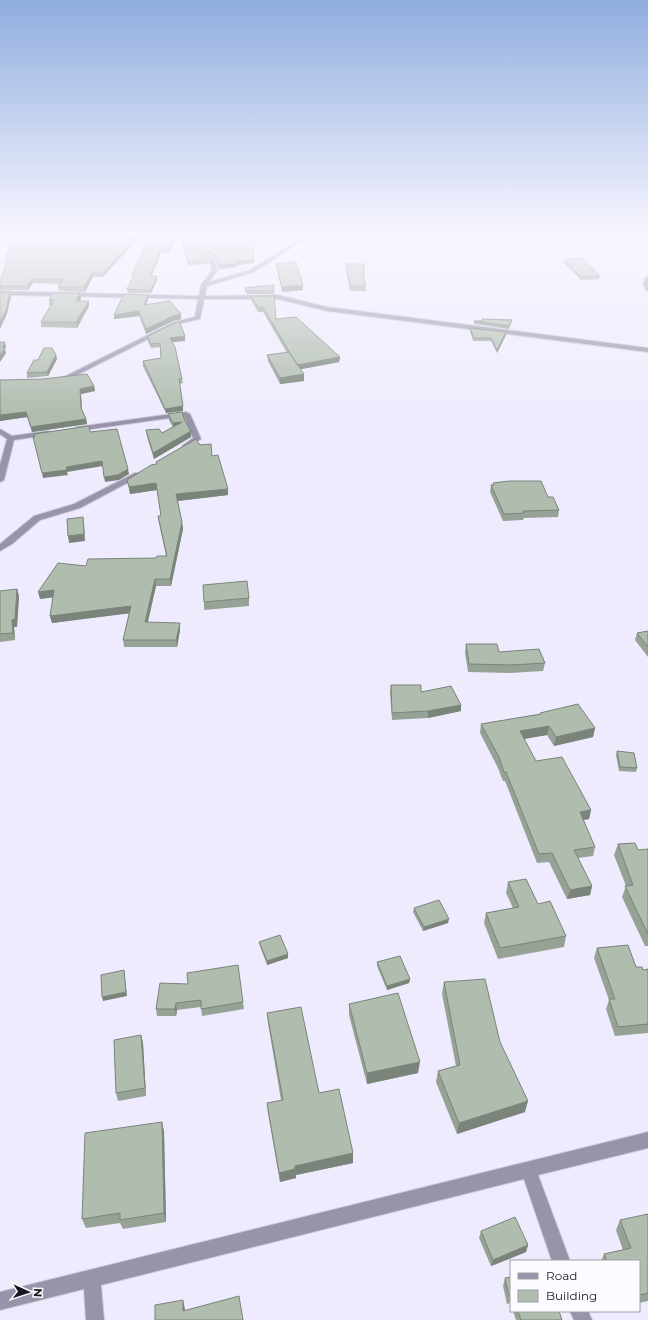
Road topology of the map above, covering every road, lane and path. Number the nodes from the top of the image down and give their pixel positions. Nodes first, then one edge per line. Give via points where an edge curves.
1 (105, 296) edge
2 (202, 298) junction
3 (648, 350) edge
4 (51, 380) edge
5 (72, 430) edge
6 (0, 431) edge
7 (56, 432) edge
8 (11, 438) junction
9 (177, 451) edge
10 (145, 471) edge
11 (0, 480) edge
12 (0, 548) edge
13 (648, 1140) edge
14 (528, 1169) junction
15 (561, 1260) edge
16 (92, 1278) junction
17 (0, 1301) edge
18 (95, 1320) edge

1 - 2 street
2 - 3 street via 278,297 327,309
2 - 4 street via 198,318 176,323 66,379
5 - 9 street via 186,414 196,439
6 - 8 street
7 - 8 street
8 - 11 street
10 - 12 street via 77,506 37,518
13 - 14 street
14 - 15 street
14 - 16 street
16 - 17 street
16 - 18 street

